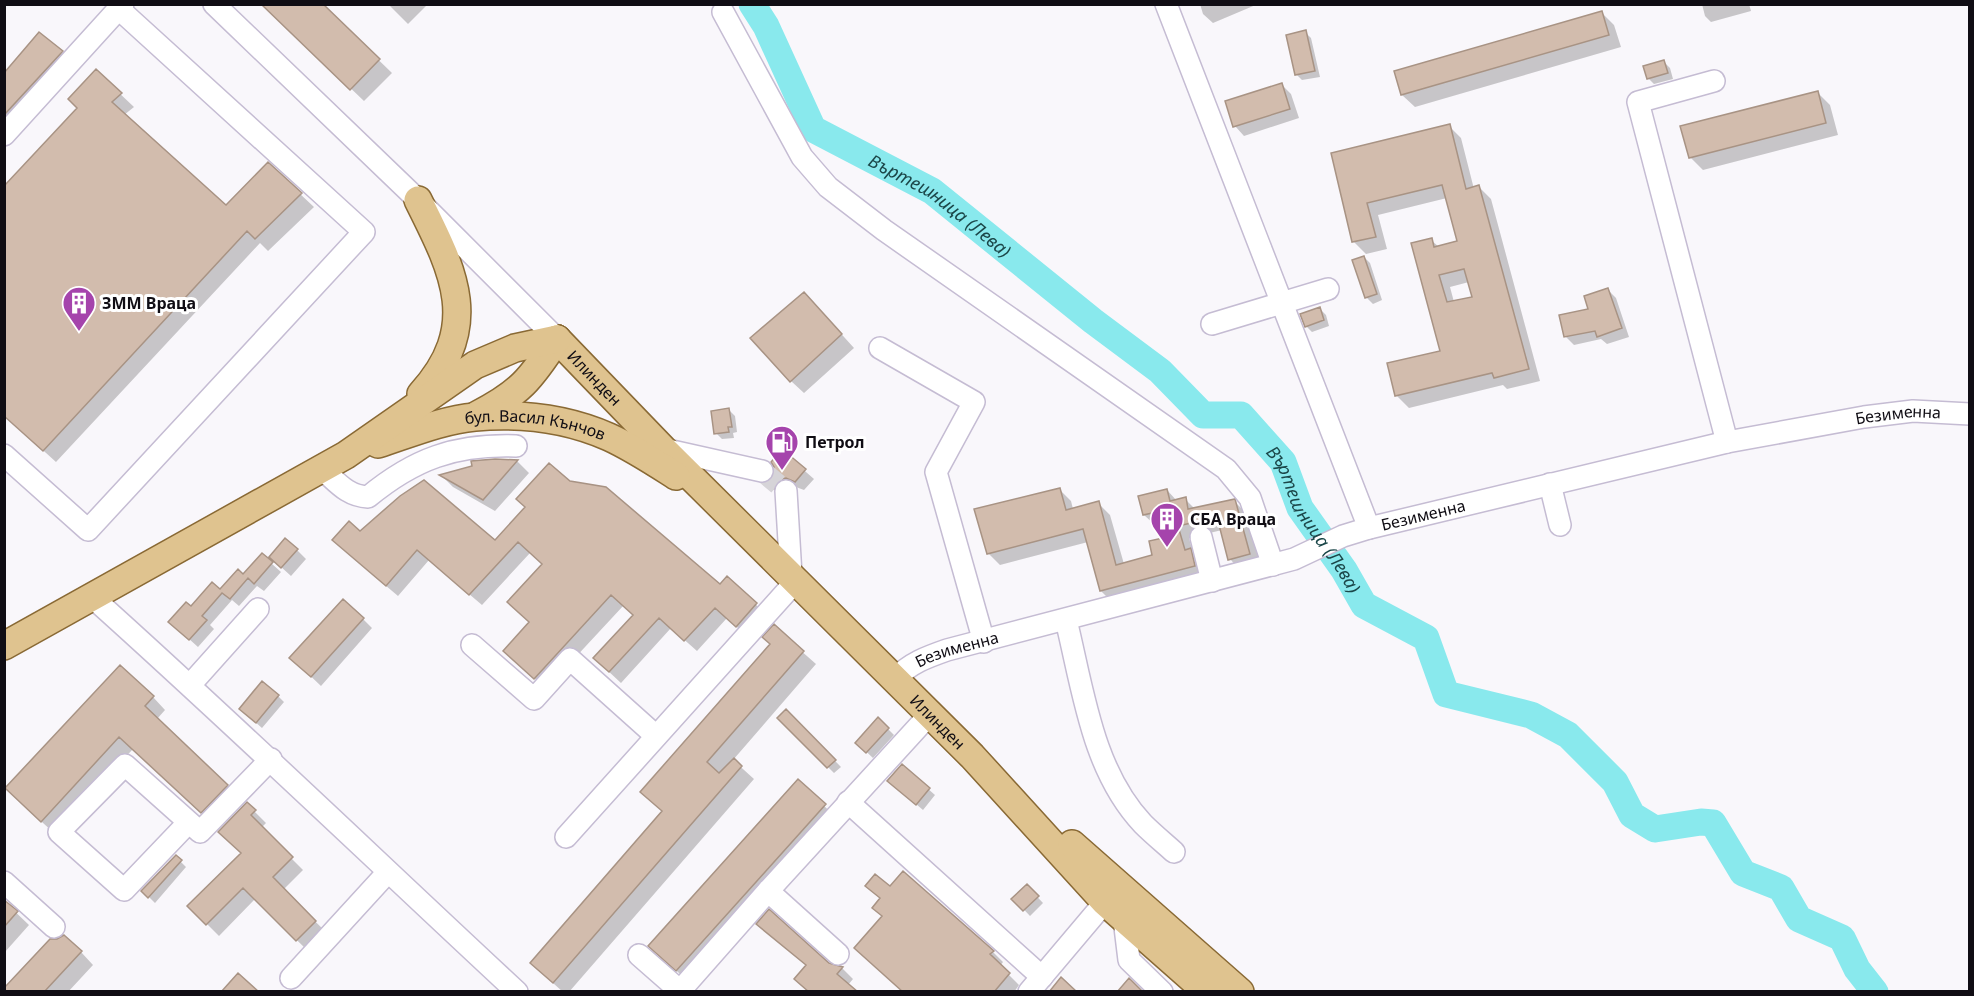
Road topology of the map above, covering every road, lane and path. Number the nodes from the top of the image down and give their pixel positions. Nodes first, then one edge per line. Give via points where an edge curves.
1 (214, 4) edge
2 (1166, 4) edge
3 (121, 7) edge
4 (723, 12) dead end
5 (1714, 81) dead end
6 (4, 135) edge
7 (418, 200) junction
8 (1328, 289) dead end
9 (1283, 302) junction
10 (1212, 324) dead end
11 (557, 339) junction
12 (880, 348) dead end
13 (1970, 414) edge
14 (474, 417) junction
15 (396, 421) junction
16 (1727, 442) junction
17 (516, 446) dead end
18 (663, 448) junction
19 (4, 455) edge
20 (346, 455) junction
21 (322, 469) junction
22 (762, 471) tunnel mouth
23 (1550, 484) junction
24 (786, 491) dead end
25 (713, 498) junction
26 (1560, 525) dead end
27 (1369, 528) junction
28 (1201, 537) dead end
29 (1273, 565) junction
30 (793, 578) junction
31 (1212, 581) junction
32 (92, 597) junction
33 (258, 609) dead end
34 (1066, 620) junction
35 (984, 642) junction
36 (472, 645) dead end
37 (4, 646) edge
38 (895, 679) junction
39 (190, 685) junction
40 (930, 714) junction
41 (656, 736) junction
42 (972, 756) junction
43 (271, 759) junction
44 (848, 802) junction
45 (188, 823) junction
46 (566, 837) dead end
47 (1174, 852) dead end
48 (388, 872) junction
49 (4, 882) edge
50 (768, 891) junction
51 (1115, 910) junction
52 (54, 927) dead end
53 (838, 954) dead end
54 (639, 955) dead end
55 (291, 978) dead end
56 (1036, 984) edge
57 (679, 991) edge
58 (1207, 991) edge
59 (517, 992) edge
60 (1162, 992) edge
61 (1194, 992) edge
62 (1240, 992) edge

1 - 7 street, Илинден
2 - 9 street
3 - 6 street
3 - 19 street via 364,232 88,530
4 - 29 street via 802,156 828,188 1226,469 1250,498
5 - 16 street via 1638,102
7 - 11 street, Илинден
7 - 15 main road via 454,279 456,326 444,364
8 - 9 street
9 - 10 street
9 - 27 street
11 - 14 main road via 522,386 500,404
11 - 15 main road, бул. Васил Кънчов via 515,348 475,365
11 - 18 main road, Илинден
12 - 35 street via 974,402 936,472
13 - 16 street, Безименна via 1913,411
14 - 20 main road, бул. Васил Кънчов via 423,429
14 - 25 main road, бул. Васил Кънчов via 538,417 586,428 633,450
15 - 20 main road, бул. Васил Кънчов
16 - 23 street, Безименна
17 - 21 street via 485,445 428,458 390,479 368,497 346,491
18 - 22 street
18 - 25 main road, Илинден
20 - 21 main road, бул. Васил Кънчов
21 - 32 main road, бул. Васил Кънчов
23 - 26 street
23 - 27 street, Безименна
24 - 30 street
25 - 30 main road, Илинден
27 - 29 street, Безименна
28 - 31 street
29 - 31 street, Безименна
30 - 38 main road, Илинден
30 - 41 street
31 - 34 street, Безименна
32 - 37 main road, бул. Васил Кънчов
32 - 39 street
33 - 39 street
34 - 35 street, Безименна
34 - 47 street via 1096,744 1109,772 1143,824
35 - 38 street, Безименна via 921,659
36 - 41 street via 534,699 570,659
38 - 40 main road, Илинден
39 - 43 street
40 - 42 main road, Илинден
40 - 44 street
41 - 46 street
42 - 51 main road, Илинден
42 - 62 main road, Илинден
43 - 45 street via 200,832
43 - 48 street
44 - 50 street
44 - 56 street
45 - 45 street via 125,765 59,832 124,890
48 - 55 street
48 - 59 street
49 - 52 street
50 - 53 street
50 - 57 street
51 - 56 street
51 - 58 main road, Илинден
51 - 60 street via 1129,960
54 - 57 street
58 - 61 street

